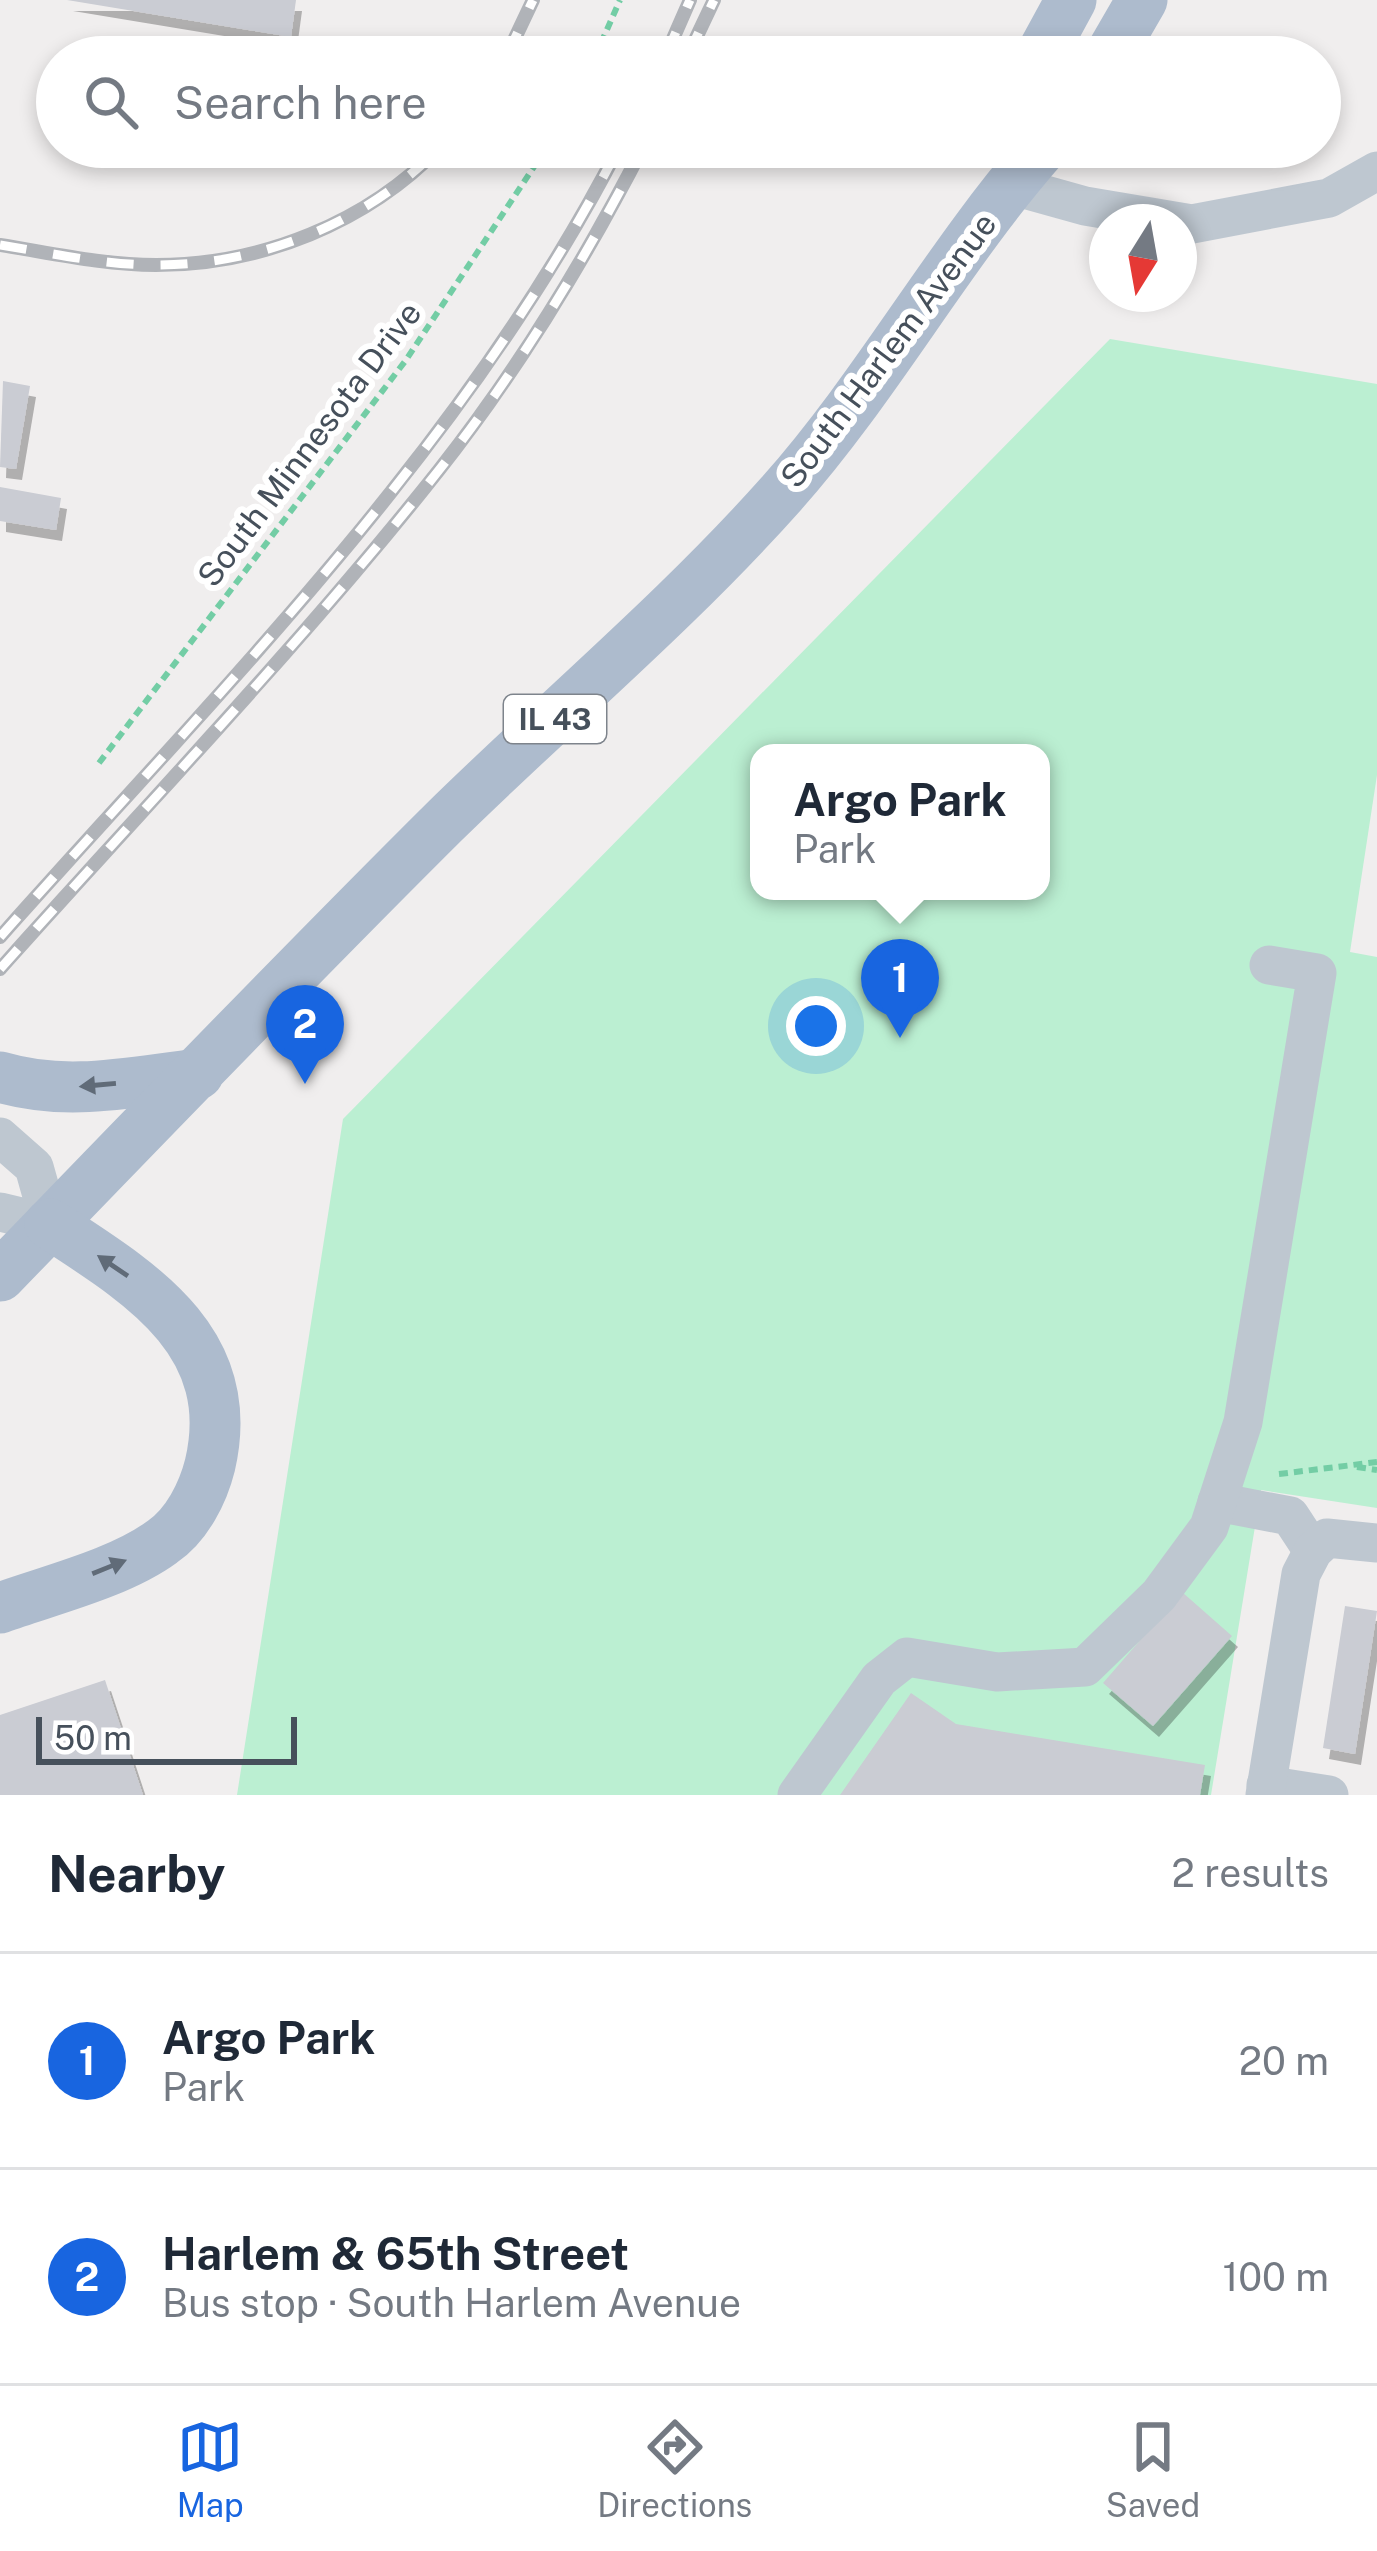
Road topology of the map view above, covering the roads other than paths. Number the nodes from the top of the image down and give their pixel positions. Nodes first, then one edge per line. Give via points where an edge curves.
1 (1071, 0) edge
2 (1142, 0) edge
3 (1051, 36) edge
4 (1121, 36) edge
5 (1018, 168) edge
6 (1034, 168) edge
7 (1377, 171) edge
8 (1269, 965) dead end
9 (197, 1074) junction
10 (0, 1077) edge
11 (0, 1137) edge
12 (0, 1212) edge
13 (50, 1224) junction
14 (0, 1276) edge
15 (1222, 1486) junction
16 (1377, 1543) edge
17 (1313, 1551) junction
18 (0, 1608) edge
19 (1265, 1790) edge
20 (797, 1795) edge
21 (1329, 1795) edge

1 - 3 main road
2 - 4 main road
5 - 9 main road, South Harlem Avenue / IL 43 via 862,395 784,491 687,596 446,820
6 - 7 street via 1085,206 1192,224 1329,198
8 - 15 street via 1317,973 1243,1422
9 -> 10 main road via 36,1088
9 - 13 main road, South Harlem Avenue / IL 43
11 - 13 street via 34,1167
12 - 13 street
13 - 14 main road, South Harlem Avenue / IL 43
18 -> 13 main road via 163,1542 188,1516 213,1451 203,1357 178,1322 128,1275
15 - 17 street via 1290,1516
15 - 20 street via 1209,1527 1159,1595 1084,1666 998,1672 908,1657 879,1679
16 - 17 street via 1327,1538
17 - 19 street via 1301,1574
19 - 21 street

